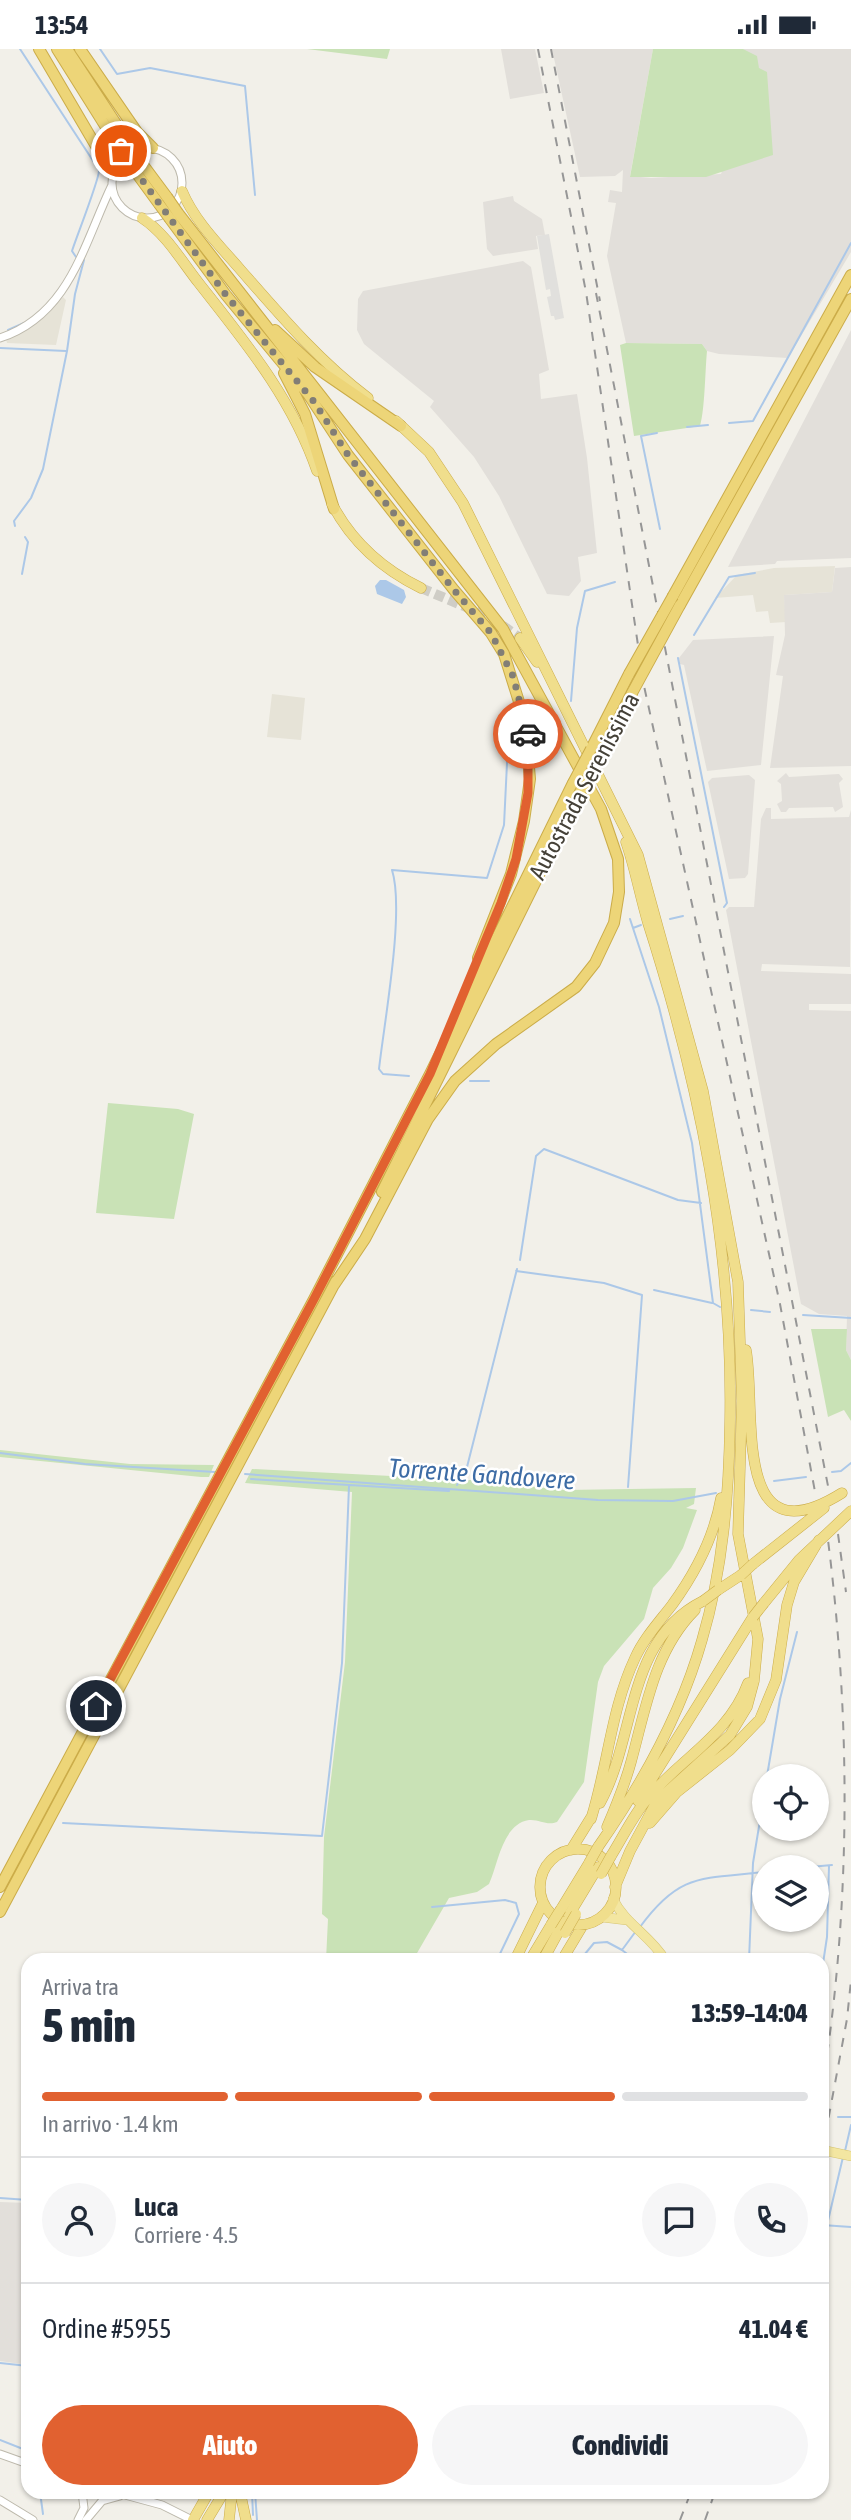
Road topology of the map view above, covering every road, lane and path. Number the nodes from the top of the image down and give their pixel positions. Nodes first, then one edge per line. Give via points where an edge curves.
1 (39, 49) edge
2 (57, 49) edge
3 (67, 49) edge
4 (80, 49) edge
5 (125, 148) junction
6 (153, 148) junction
7 (112, 180) junction
8 (182, 191) junction
9 (105, 197) junction
10 (115, 197) junction
11 (174, 216) junction
12 (142, 218) junction
13 (223, 274) junction
14 (851, 275) edge
15 (226, 295) junction
16 (851, 299) edge
17 (267, 337) junction
18 (0, 338) edge
19 (401, 426) junction
20 (334, 509) junction
21 (421, 588) tunnel mouth
22 (676, 601) junction
23 (520, 638) tunnel mouth
24 (430, 1074) junction
25 (334, 1285) junction
26 (741, 1324) junction
27 (730, 1442) junction
28 (851, 1485) edge
29 (842, 1493) junction
30 (851, 1511) edge
31 (819, 1540) junction
32 (703, 1601) junction
33 (757, 1628) junction
34 (591, 1819) junction
35 (636, 1839) junction
36 (571, 1850) junction
37 (606, 1852) junction
38 (0, 1887) edge
39 (615, 1888) junction
40 (613, 1899) junction
41 (543, 1903) junction
42 (0, 1912) edge
43 (601, 1917) junction
44 (627, 1920) junction
45 (583, 1925) junction
46 (559, 1929) junction
47 (518, 1953) edge
48 (537, 1953) edge
49 (548, 1953) edge
50 (566, 1953) edge
51 (659, 1953) edge
52 (829, 2151) edge
53 (851, 2156) edge
54 (0, 2455) edge
55 (21, 2462) edge
56 (83, 2499) edge
57 (108, 2499) edge
58 (140, 2499) edge
59 (205, 2499) edge
60 (241, 2499) edge
61 (0, 2500) edge
62 (224, 2506) edge
63 (245, 2517) edge
64 (33, 2520) edge
65 (78, 2520) edge
66 (88, 2520) edge
67 (192, 2520) edge
68 (207, 2520) edge

1 - 7 highway
2 - 5 highway
3 - 5 highway
4 - 6 highway
5 - 11 highway, bridge
6 - 7 street via 127,154
6 - 8 street via 175,161
7 - 9 street
7 - 10 street
8 - 12 street via 167,212
8 - 19 highway via 218,243 304,342
9 - 10 street
9 - 18 street via 65,289 38,317
10 - 12 street via 127,212
11 - 13 highway
11 - 15 highway
12 - 20 highway via 167,243 286,399
13 - 17 highway
13 - 19 highway via 301,356
14 - 22 highway, Autostrada Serenissima
15 - 17 highway
15 - 20 highway via 296,393
16 - 22 highway, Autostrada Serenissima
17 - 24 highway via 348,455 491,633 513,676 528,733 528,793 516,859
17 - 25 highway via 503,629 601,809 619,868 614,923 595,963 567,995 496,1044 455,1081 428,1119 365,1239
19 - 26 highway via 429,452 463,503 638,855 704,1091
20 - 21 highway via 368,553
22 - 24 highway, Autostrada Serenissima, bridge via 629,674
22 - 25 highway, Autostrada Serenissima, bridge
23 - 27 highway via 541,668 629,850 694,1082 715,1194 727,1299
24 - 38 highway, Autostrada Serenissima
25 - 42 highway, Autostrada Serenissima
26 - 29 highway via 750,1370 753,1460 759,1486 779,1506 796,1511 814,1509
26 - 33 highway via 738,1534
27 - 34 highway via 718,1512 706,1549 636,1655 620,1695
27 - 37 highway via 716,1585 694,1666
28 - 29 highway
29 - 32 highway, bridge
30 - 31 highway
31 - 35 highway via 794,1582 776,1680 760,1719 677,1792
31 - 37 highway, bridge via 753,1617
32 - 34 highway via 681,1614 652,1650 638,1681 614,1778
32 - 37 highway via 676,1632 656,1670
33 - 35 highway via 756,1671 742,1716 724,1742 663,1794
33 - 37 highway via 752,1671 740,1703 709,1742 652,1792
34 - 36 highway
35 - 39 highway
36 - 39 highway via 598,1856 611,1869
36 - 41 highway via 553,1858 542,1874
37 - 46 highway
39 - 40 highway
40 - 43 highway
40 - 44 main road
41 - 45 highway via 556,1919
41 - 47 highway
43 - 44 main road
43 - 45 highway
44 - 51 main road
45 - 50 highway
46 - 48 highway
46 - 49 highway
52 - 53 main road
54 - 55 street
56 - 65 street
57 - 66 street via 98,2503
58 - 67 street
59 - 67 highway
60 - 63 highway
61 - 64 street
62 - 68 highway

